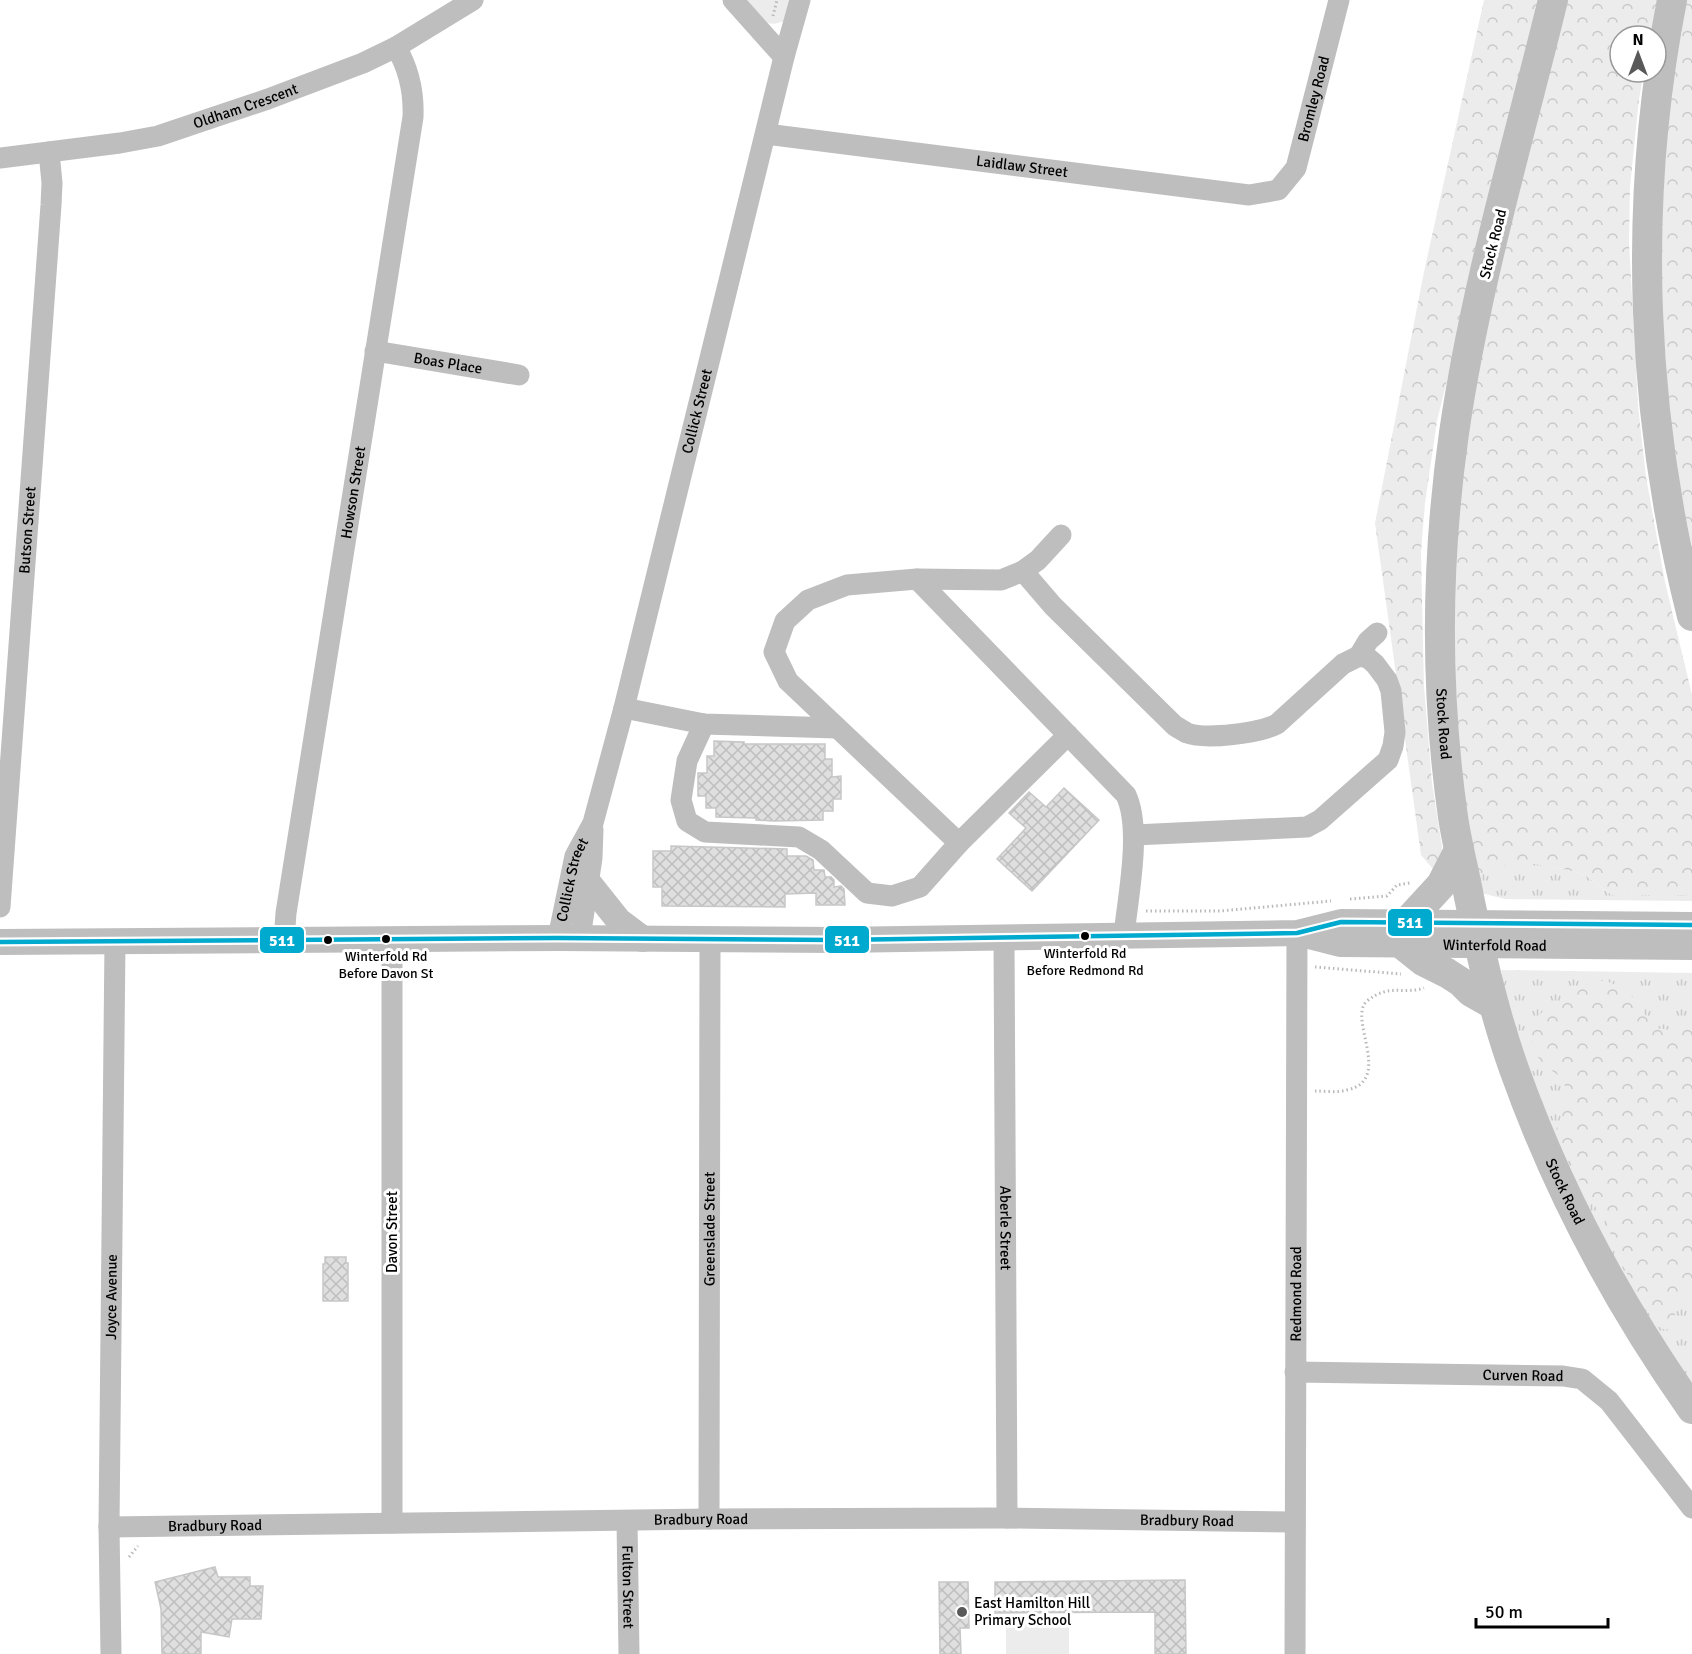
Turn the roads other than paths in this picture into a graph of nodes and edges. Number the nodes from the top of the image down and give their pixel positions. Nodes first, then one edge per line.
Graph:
1 (473, 0) edge
2 (733, 0) edge
3 (800, 0) edge
4 (1339, 0) edge
5 (1553, 0) edge
6 (1672, 0) edge
7 (396, 47) junction
8 (784, 57) junction
9 (766, 134) junction
10 (49, 152) junction
11 (0, 158) edge
12 (1278, 190) joint
13 (375, 351) junction
14 (519, 375) dead end
15 (1061, 535) dead end
16 (1023, 571) junction
17 (917, 579) junction
18 (1692, 616) edge
19 (1377, 633) dead end
20 (1359, 656) junction
21 (624, 708) junction
22 (704, 724) junction
23 (837, 728) junction
24 (1068, 735) junction
25 (593, 823) junction
26 (1134, 835) junction
27 (959, 843) junction
28 (1459, 850) junction
29 (588, 882) junction
30 (0, 908) edge
31 (1125, 923) junction
32 (1692, 925) edge
33 (1298, 933) junction
34 (1476, 933) junction
35 (569, 938) junction
36 (1004, 938) junction
37 (643, 939) junction
38 (392, 940) junction
39 (710, 940) junction
40 (115, 941) junction
41 (284, 941) junction
42 (0, 942) edge
43 (1405, 947) junction
44 (1692, 947) edge
45 (1494, 1005) junction
46 (1295, 1372) junction
47 (1692, 1409) edge
48 (1692, 1508) edge
49 (1007, 1518) junction
50 (709, 1519) junction
51 (627, 1521) junction
52 (1295, 1522) junction
53 (392, 1523) junction
54 (109, 1527) junction
55 (111, 1654) edge
56 (629, 1654) edge
57 (1295, 1654) edge

1 - 7 street, Oldham Crescent
2 - 8 street
3 - 8 street, Collick Street
4 - 12 street, Bromley Road
5 - 28 highway, Stock Road
6 - 18 highway
7 - 10 street, Oldham Crescent
7 - 13 street, Howson Street
8 - 9 street, Collick Street
9 - 12 street, Laidlaw Street
9 - 21 street, Collick Street
10 - 11 street, Oldham Crescent
10 - 30 street, Butson Street
13 - 14 street, Boas Place
13 - 41 street, Howson Street
15 - 16 street
16 - 17 street
16 - 20 street
17 - 23 street
17 - 24 street
19 - 20 street
20 - 26 street
21 - 22 street
21 - 25 street, Collick Street
22 - 23 street
22 - 27 street
23 - 27 street
24 - 26 street
24 - 27 street
25 - 29 street, Collick Street
25 - 35 street, Collick Street
26 - 31 street
28 - 34 highway, Stock Road
28 - 43 highway
29 - 35 street, Collick Street
29 - 37 main road
31 - 33 main road, Winterfold Road
31 - 36 main road, Winterfold Road
32 - 34 main road, Winterfold Road
33 - 43 main road, Winterfold Road
33 - 46 street, Redmond Road
34 - 43 main road, Winterfold Road
34 - 44 main road, Winterfold Road
34 - 45 highway, Stock Road
35 - 37 main road, Winterfold Road
35 - 38 main road, Winterfold Road
36 - 39 main road, Winterfold Road
36 - 49 street, Aberle Street
37 - 39 main road, Winterfold Road
38 - 41 main road, Winterfold Road
38 - 53 street, Davon Street
39 - 50 street, Greenslade Street
40 - 41 main road, Winterfold Road
40 - 42 main road, Winterfold Road
40 - 54 street, Joyce Avenue
43 - 45 highway
45 - 47 highway, Stock Road
46 - 48 street, Curven Road
46 - 52 street, Redmond Road
49 - 50 street, Bradbury Road
49 - 52 street, Bradbury Road
50 - 51 street, Bradbury Road
51 - 53 street, Bradbury Road
51 - 56 street, Fulton Street
52 - 57 street, Redmond Road
53 - 54 street, Bradbury Road
54 - 55 street, Joyce Avenue

